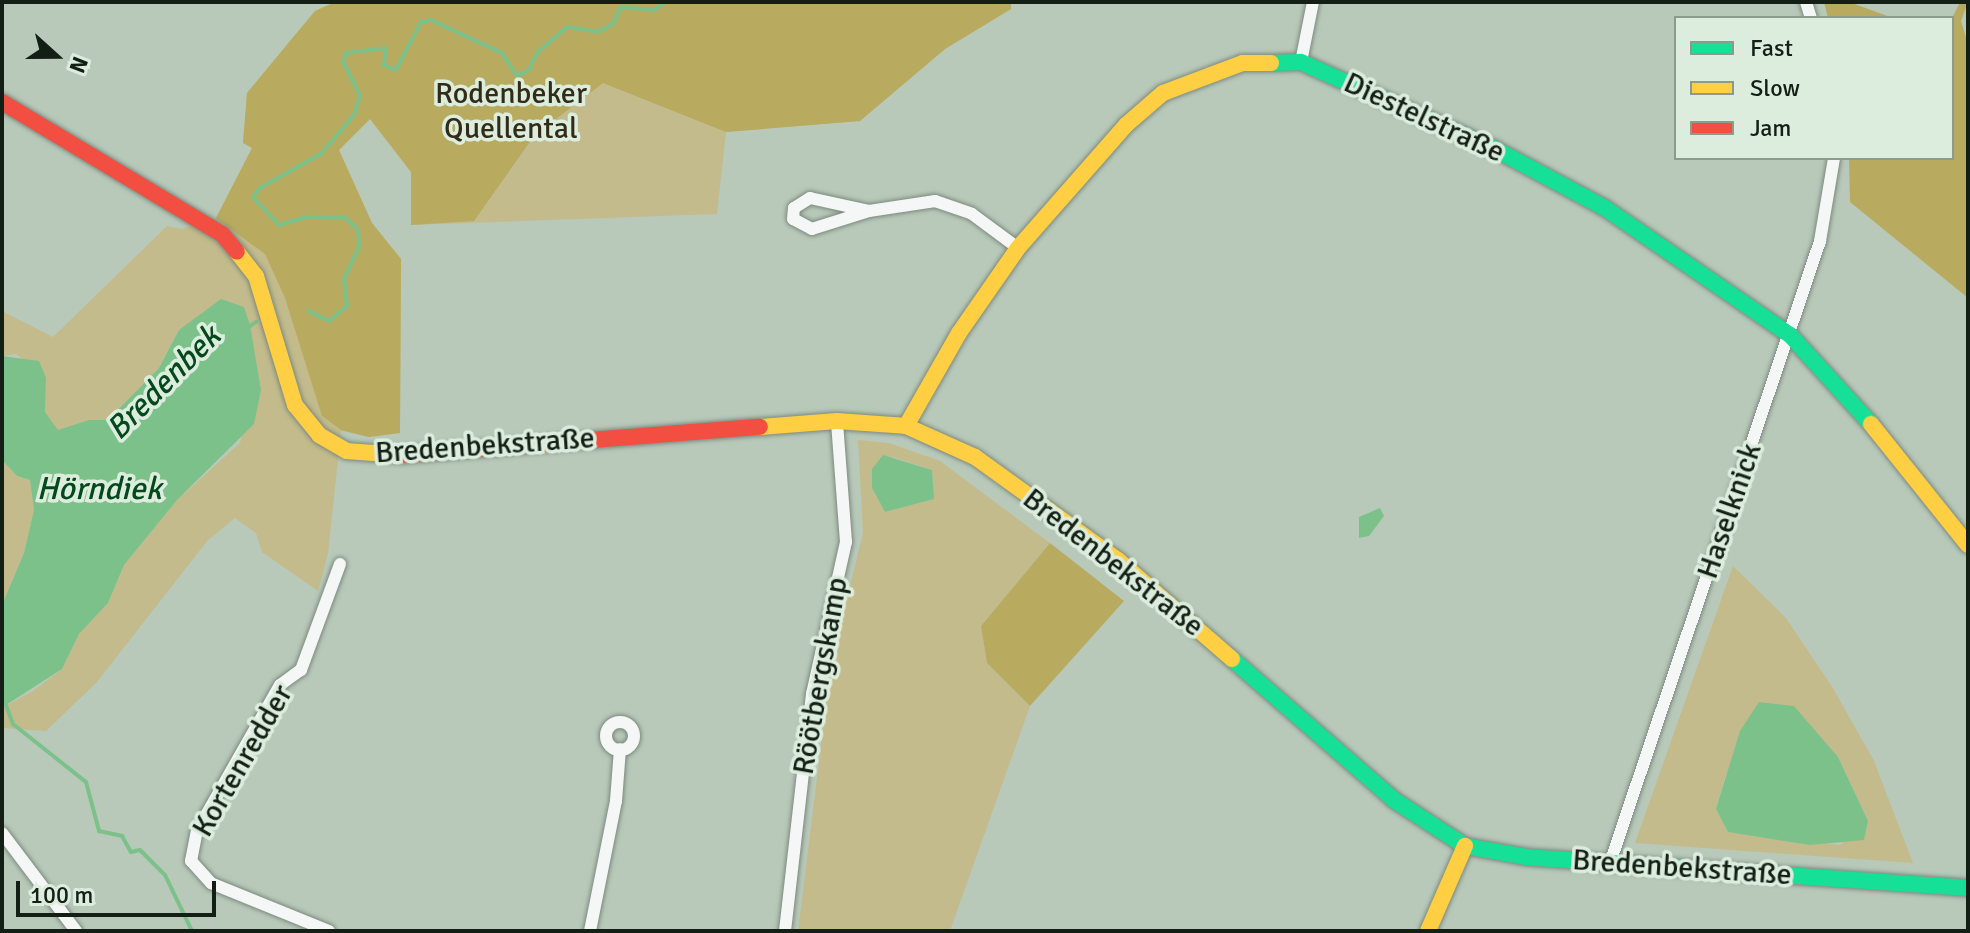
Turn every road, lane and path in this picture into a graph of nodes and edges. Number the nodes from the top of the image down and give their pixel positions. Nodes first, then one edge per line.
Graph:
1 (1313, 2) edge
2 (1301, 62) junction
3 (2, 102) edge
4 (1834, 160) edge
5 (869, 211) junction
6 (1018, 248) junction
7 (1790, 335) junction
8 (837, 421) junction
9 (906, 426) junction
10 (1968, 545) edge
11 (340, 564) dead end
12 (620, 749) dead end
13 (2, 833) edge
14 (1465, 846) junction
15 (1611, 860) junction
16 (1968, 888) edge
17 (76, 931) edge
18 (329, 931) edge
19 (590, 931) edge
20 (785, 931) edge
21 (1428, 931) edge

1 - 2 street
2 - 6 street, Diestelstraße
2 - 7 street, Diestelstraße
3 - 8 street, Bredenbekstraße
4 - 7 street, Haselknick
5 - 5 street
5 - 6 street
6 - 9 street, Diestelstraße
7 - 10 street, Diestelstraße
7 - 15 street, Haselknick
8 - 9 street, Bredenbekstraße
8 - 20 street, Röötbergskamp
9 - 14 street, Bredenbekstraße
11 - 18 street, Kortenredder
12 - 19 street
13 - 17 street
14 - 15 street, Bredenbekstraße
14 - 21 street
15 - 16 street, Bredenbekstraße

